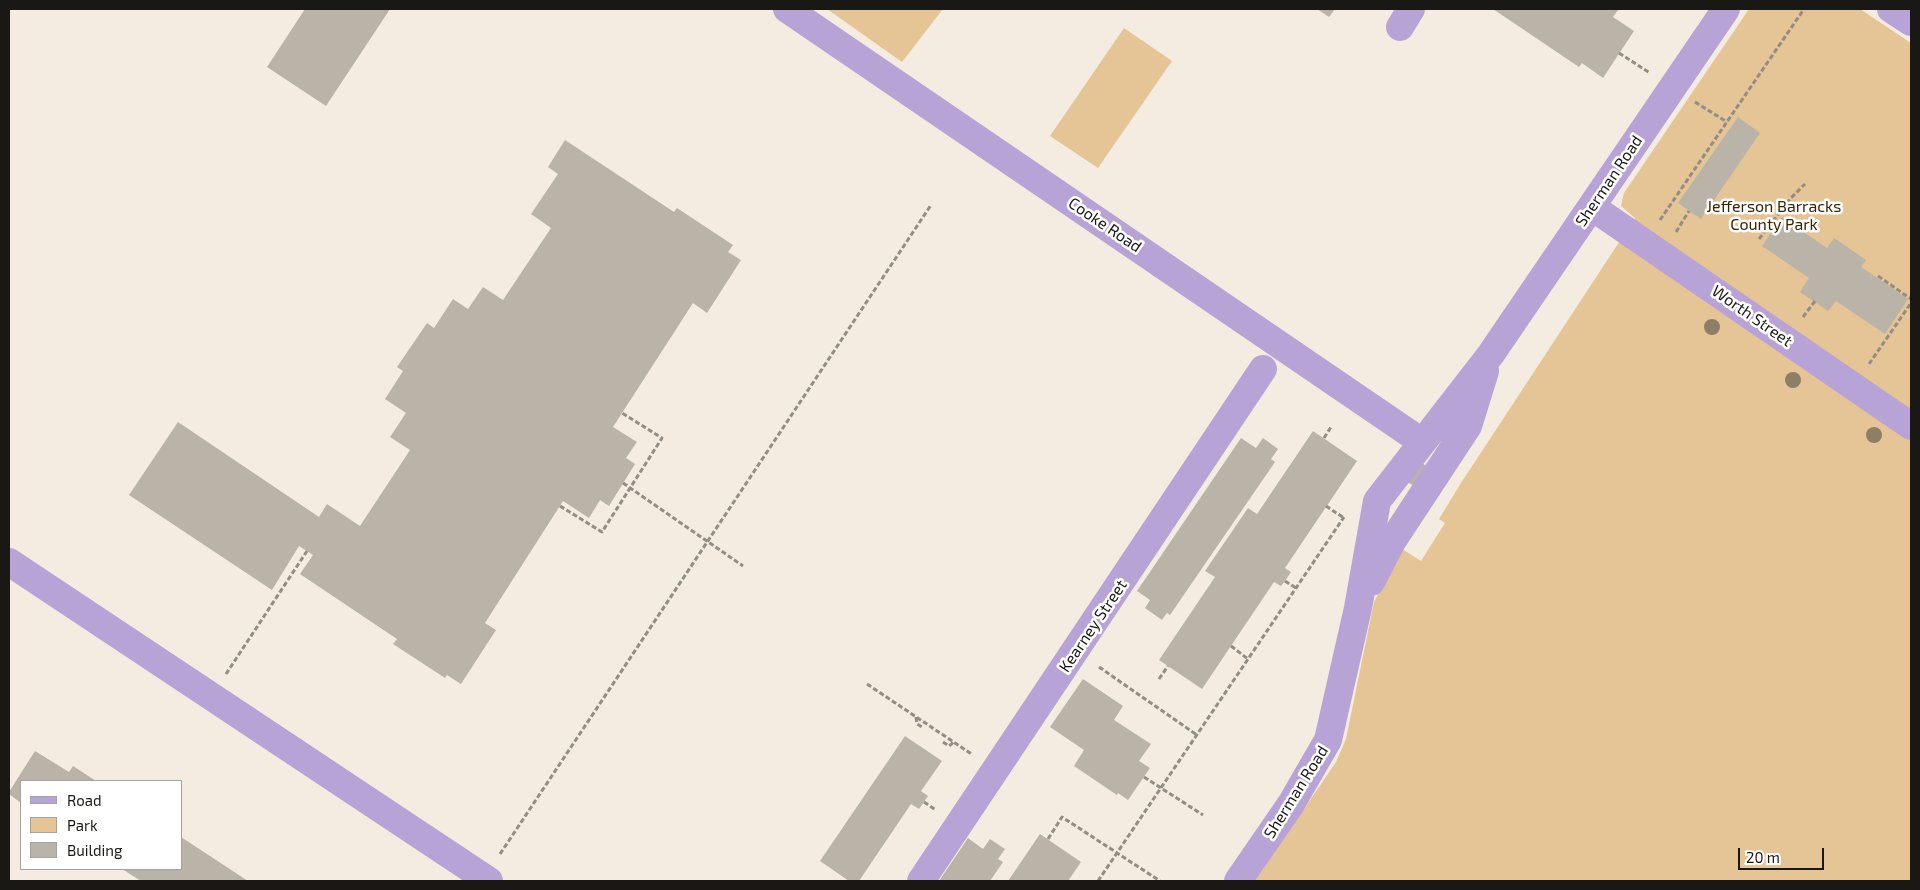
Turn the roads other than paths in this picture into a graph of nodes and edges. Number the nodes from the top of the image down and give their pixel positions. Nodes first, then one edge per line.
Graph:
1 (788, 9) edge
2 (1726, 9) edge
3 (1891, 9) edge
4 (1911, 22) edge
5 (1592, 207) junction
6 (1491, 354) junction
7 (1263, 370) dead end
8 (1910, 421) edge
9 (1422, 442) junction
10 (9, 562) edge
11 (1358, 608) junction
12 (486, 880) edge
13 (921, 881) edge
14 (1238, 881) edge

1 - 9 street, Cooke Road
2 - 5 street, Sherman Road
3 - 4 street
5 - 6 street, Sherman Road
5 - 8 street, Worth Street
6 - 9 street
6 - 11 street
7 - 13 street, Kearney Street
9 - 11 street
10 - 12 street
11 - 14 street, Sherman Road

